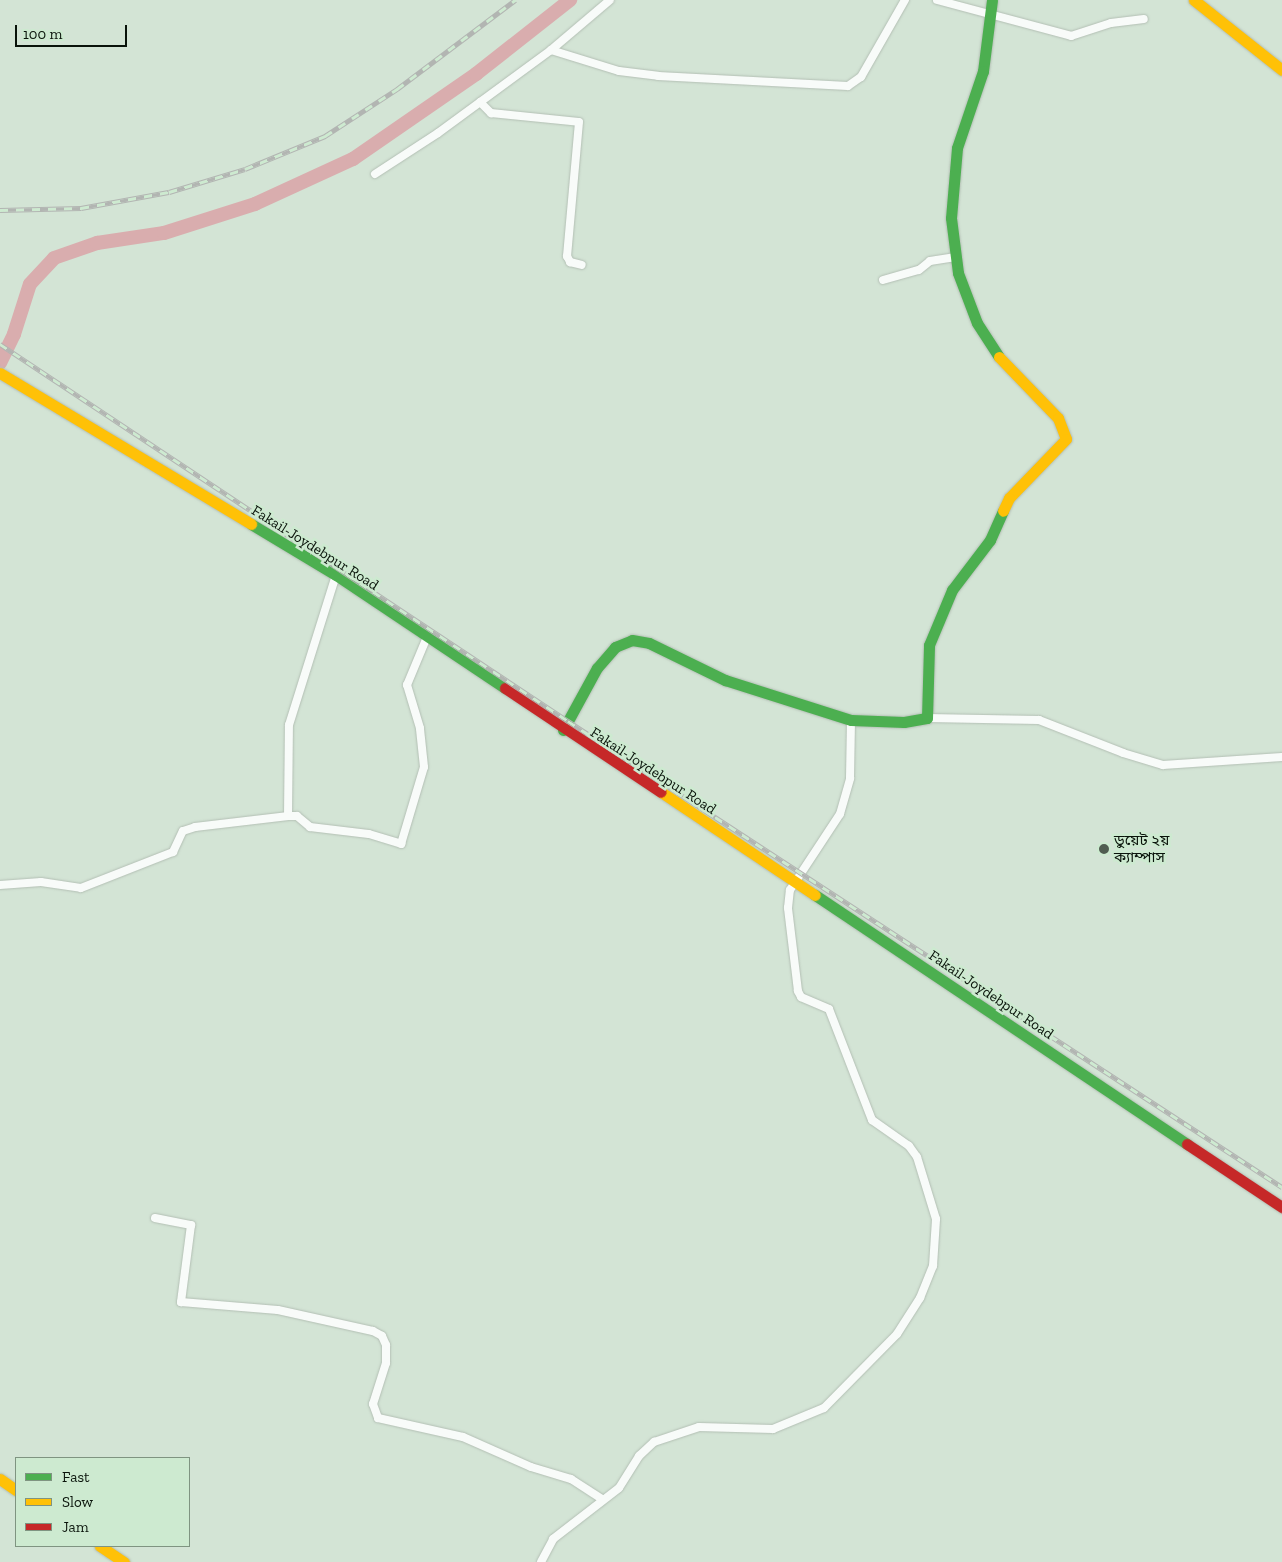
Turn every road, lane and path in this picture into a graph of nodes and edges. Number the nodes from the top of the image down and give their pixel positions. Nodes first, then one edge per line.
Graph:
1 (610, 0) edge
2 (905, 0) edge
3 (937, 0) edge
4 (992, 0) edge
5 (1194, 0) edge
6 (990, 12) junction
7 (1144, 19) dead end
8 (551, 50) junction
9 (1282, 70) edge
10 (480, 102) junction
11 (375, 174) dead end
12 (956, 258) junction
13 (582, 265) dead end
14 (883, 280) dead end
15 (0, 373) edge
16 (336, 575) junction
17 (427, 637) junction
18 (926, 718) junction
19 (851, 720) junction
20 (563, 730) junction
21 (1282, 757) edge
22 (288, 816) junction
23 (793, 880) junction
24 (0, 885) edge
25 (1282, 1207) edge
26 (155, 1218) dead end
27 (0, 1479) edge
28 (15, 1489) edge
29 (603, 1500) junction
30 (102, 1547) edge
31 (124, 1562) edge
32 (541, 1562) edge

1 - 8 street
2 - 8 street
3 - 6 street
4 - 6 street
5 - 9 street
6 - 7 street
6 - 12 street
8 - 10 street
10 - 11 street
10 - 13 street
12 - 14 street
12 - 18 street
15 - 16 street, Fakail-Joydebpur Road
16 - 17 street, Fakail-Joydebpur Road
16 - 22 street
17 - 20 street, Fakail-Joydebpur Road
17 - 22 street
18 - 19 street
18 - 21 street
19 - 20 street
19 - 23 street
20 - 23 street, Fakail-Joydebpur Road
22 - 24 street
23 - 25 street, Fakail-Joydebpur Road
23 - 29 street
26 - 29 street
27 - 28 street
29 - 32 street
30 - 31 street

